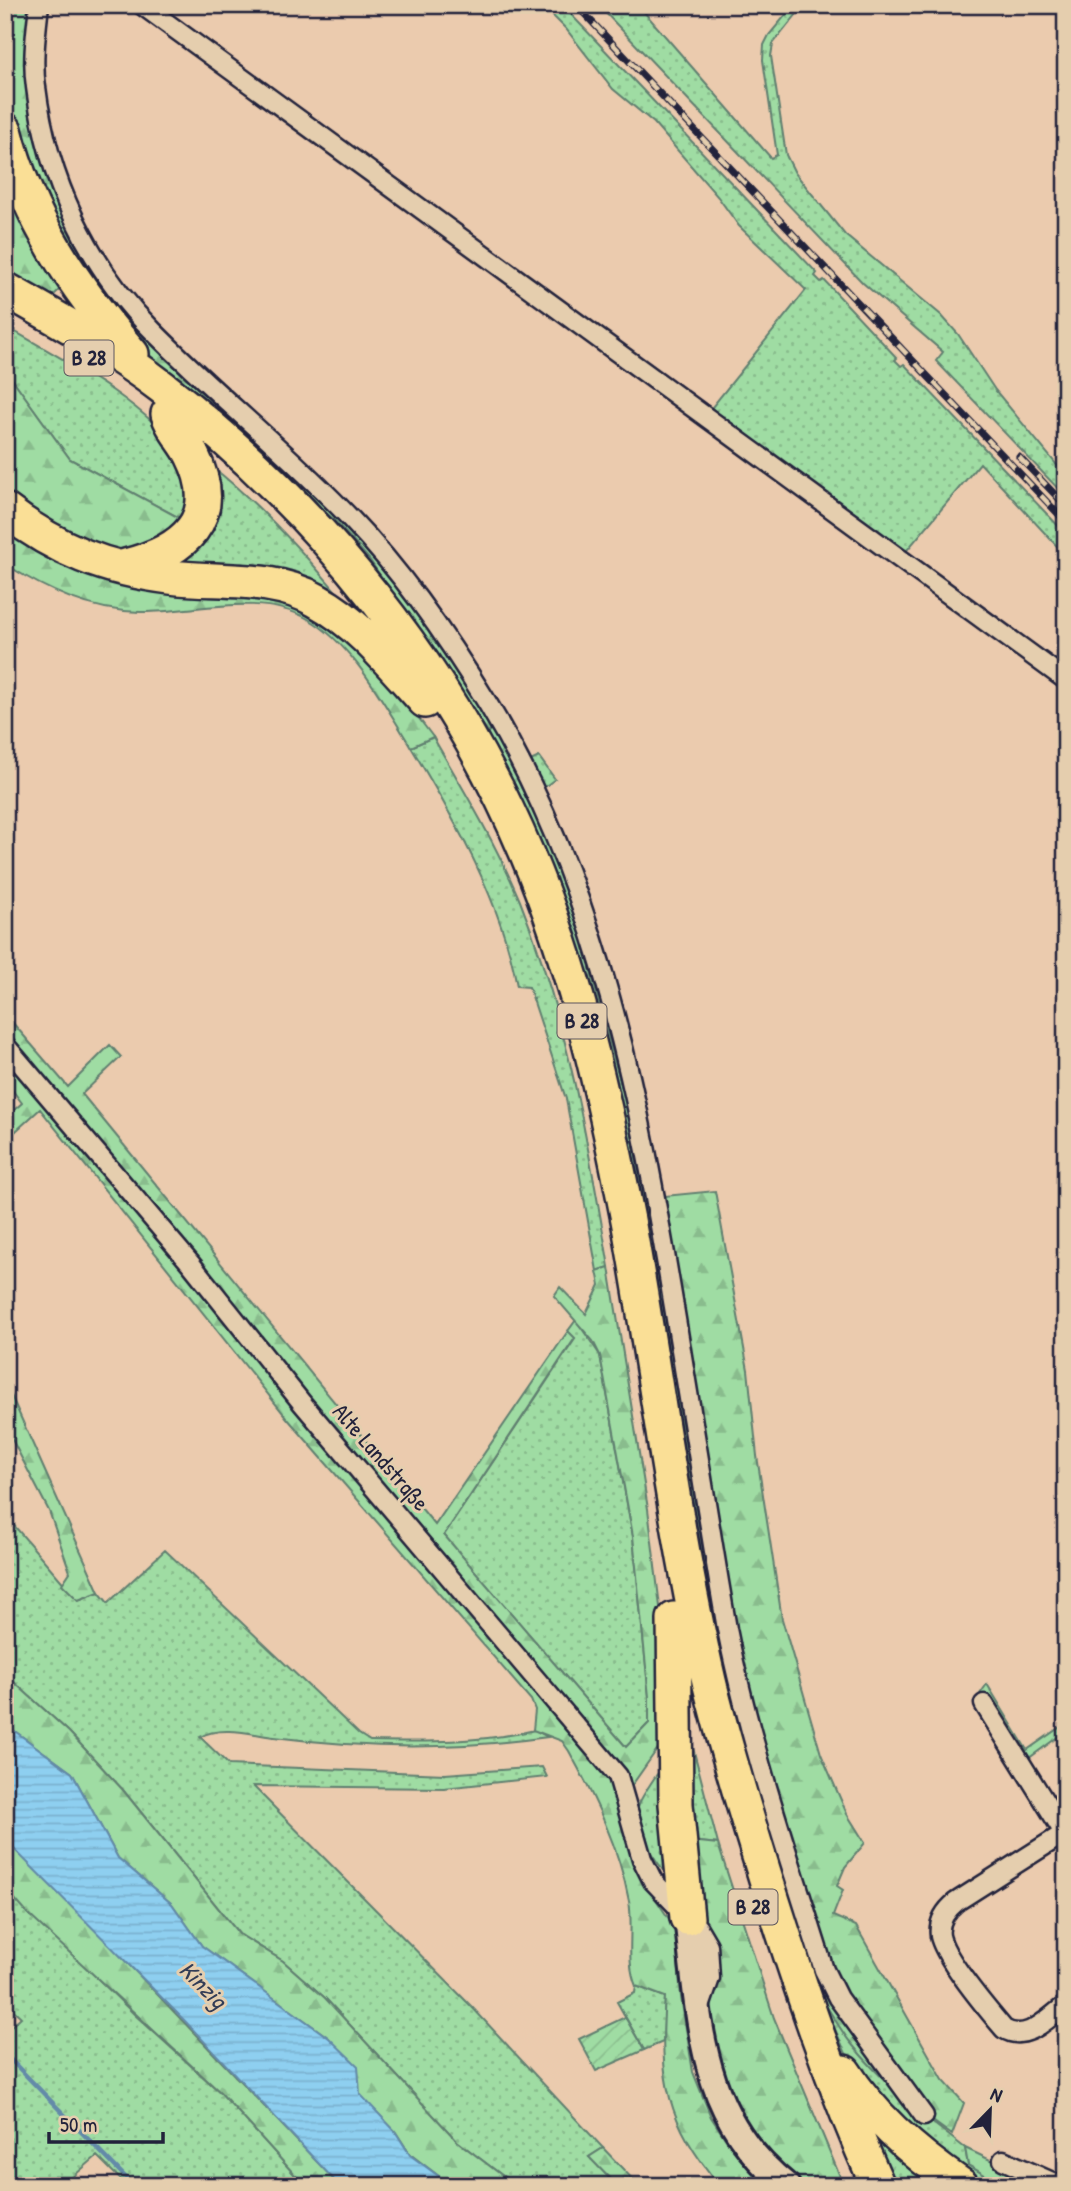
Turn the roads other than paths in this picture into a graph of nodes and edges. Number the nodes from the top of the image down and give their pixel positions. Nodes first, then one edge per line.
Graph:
1 (39, 5) edge
2 (142, 5) edge
3 (5, 130) edge
4 (5, 289) edge
5 (5, 310) edge
6 (170, 413) junction
7 (5, 510) edge
8 (121, 568) junction
9 (1066, 680) edge
10 (425, 701) junction
11 (5, 1045) edge
12 (674, 1619) junction
13 (984, 1704) dead end
14 (1065, 1834) edge
15 (678, 1848) junction
16 (653, 1881) junction
17 (687, 1918) junction
18 (1066, 2004) edge
19 (806, 2007) junction
20 (924, 2116) dead end
21 (1003, 2160) dead end
22 (787, 2186) edge
23 (862, 2186) edge
24 (878, 2186) edge
25 (962, 2186) edge
26 (1061, 2186) edge

1 - 20 street
2 - 9 street
3 - 6 highway
4 - 6 highway, B 28
5 - 6 highway, B 28
6 - 8 highway
6 - 10 highway, B 28
6 - 19 highway, B 28
7 - 8 highway
8 - 10 highway
10 - 12 highway, B 28
11 - 16 street, Alte Landstraße
12 - 15 highway
12 - 23 highway, B 28
13 - 14 street
14 - 18 street
15 - 16 highway
15 - 17 highway
16 - 17 street, Alte Landstraße
17 - 22 street
19 - 24 highway, B 28
19 - 25 highway
21 - 26 street

